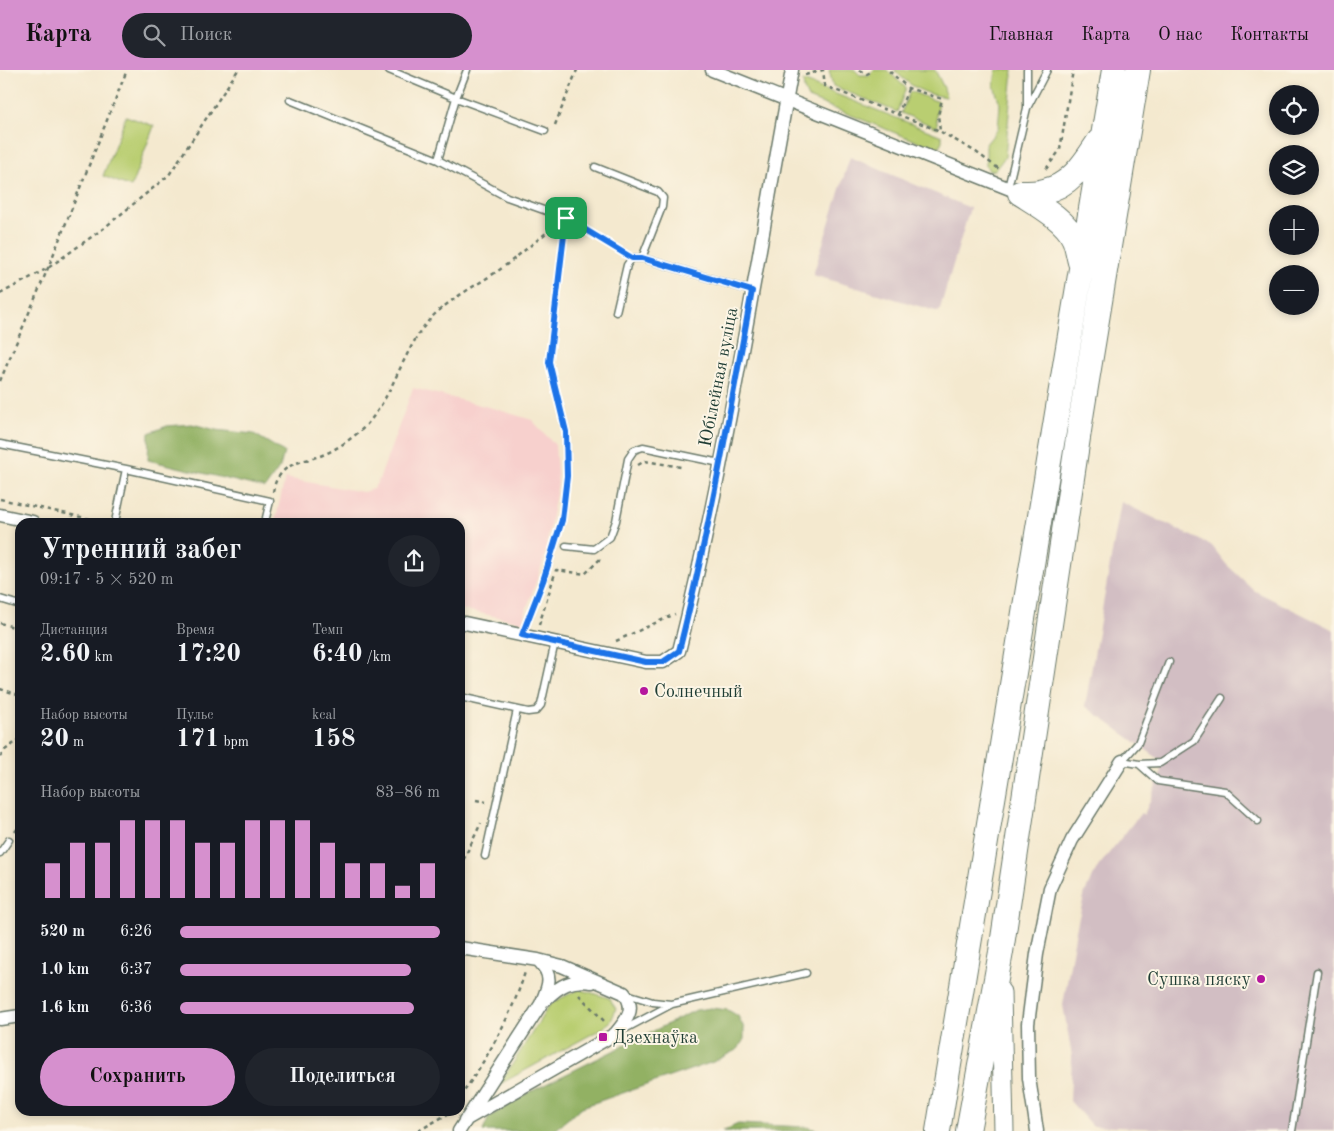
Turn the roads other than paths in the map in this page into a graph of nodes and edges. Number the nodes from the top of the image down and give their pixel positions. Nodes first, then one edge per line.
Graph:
1 (390, 70) edge
2 (467, 70) edge
3 (712, 70) edge
4 (1027, 70) edge
5 (1047, 70) edge
6 (1114, 70) edge
7 (1138, 70) edge
8 (791, 73) edge
9 (456, 98) junction
10 (290, 100) dead end
11 (786, 100) junction
12 (1027, 108) junction
13 (545, 131) dead end
14 (1104, 133) junction
15 (438, 160) junction
16 (595, 167) dead end
17 (1017, 188) junction
18 (566, 218) road end
19 (642, 258) junction
20 (1081, 268) junction
21 (752, 291) junction
22 (616, 312) dead end
23 (0, 444) edge
24 (720, 463) junction
25 (126, 469) junction
26 (0, 515) edge
27 (15, 518) edge
28 (116, 518) edge
29 (267, 518) edge
30 (566, 546) dead end
31 (0, 600) edge
32 (15, 604) edge
33 (465, 623) edge
34 (555, 642) junction
35 (1169, 662) dead end
36 (465, 698) edge
37 (1222, 698) dead end
38 (517, 710) junction
39 (1122, 762) junction
40 (1139, 764) junction
41 (1258, 821) dead end
42 (9, 840) dead end
43 (0, 852) edge
44 (485, 856) dead end
45 (465, 949) edge
46 (1001, 952) junction
47 (538, 960) junction
48 (1317, 972) dead end
49 (806, 973) dead end
50 (599, 982) junction
51 (624, 993) junction
52 (541, 1004) junction
53 (672, 1004) junction
54 (15, 1017) edge
55 (0, 1020) edge
56 (615, 1034) junction
57 (462, 1126) edge
58 (938, 1131) edge
59 (968, 1131) edge
60 (1004, 1131) edge
61 (1037, 1131) edge
62 (1292, 1131) edge

1 - 9 lane
2 - 9 lane
3 - 11 street
4 - 12 lane
5 - 12 lane
6 - 14 highway
7 - 46 highway
8 - 11 street, Юбілейная вуліца
9 - 13 lane
9 - 15 lane
10 - 15 lane
11 - 17 street
11 - 21 street, Юбілейная вуліца
12 - 17 lane
14 - 17 highway
14 - 20 highway
15 - 18 lane
16 - 19 lane
17 - 20 highway
19 - 21 lane
19 - 22 lane
20 - 58 highway
21 - 24 street, Юбілейная вуліца
23 - 25 lane
24 - 30 lane
24 - 34 street, Юбілейная вуліца
25 - 28 lane
25 - 29 lane
26 - 27 street
31 - 32 lane
33 - 34 street, Юбілейная вуліца
34 - 38 lane
35 - 39 lane
36 - 38 lane
37 - 40 lane
38 - 44 lane
39 - 40 lane
39 - 61 street
40 - 41 lane
42 - 43 lane
45 - 47 street
46 - 59 highway
46 - 60 main road
47 - 50 street
47 - 52 street
48 - 62 lane
49 - 53 lane
50 - 51 street
50 - 52 street
51 - 53 lane
51 - 56 street
52 - 57 street
53 - 56 lane
54 - 55 street
56 - 57 street

